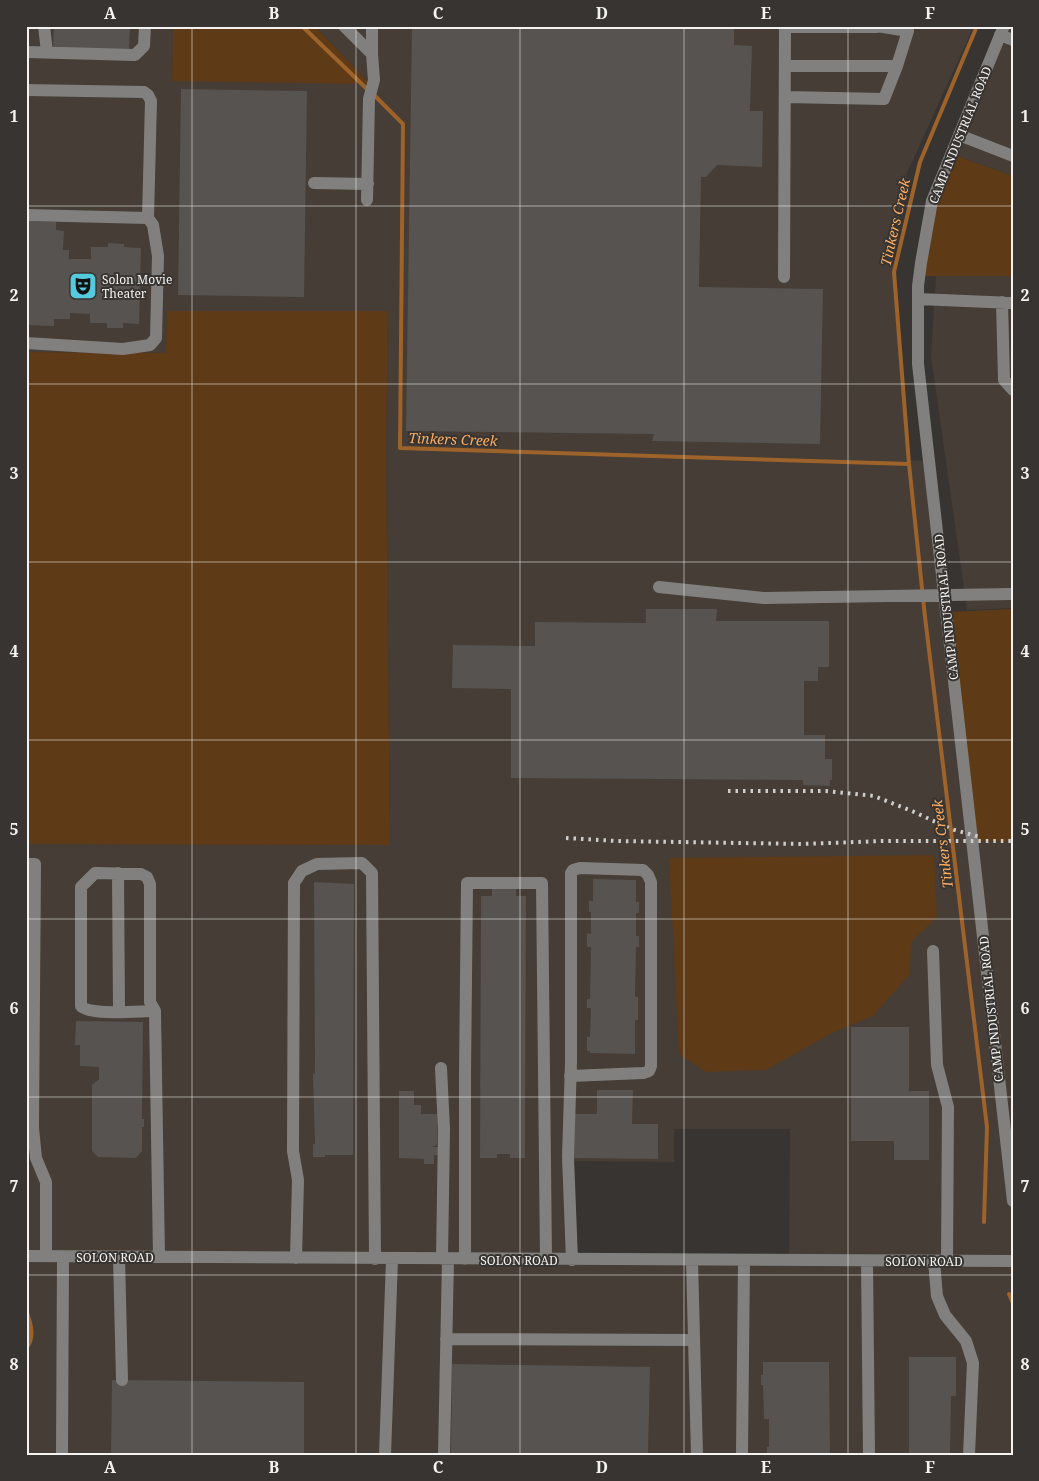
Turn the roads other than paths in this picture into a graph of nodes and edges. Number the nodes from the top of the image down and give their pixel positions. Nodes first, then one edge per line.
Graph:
1 (44, 26) edge
2 (144, 26) edge
3 (344, 26) edge
4 (372, 26) edge
5 (785, 26) edge
6 (877, 26) edge
7 (1002, 31) edge
8 (1013, 40) edge
9 (26, 52) edge
10 (47, 52) junction
11 (372, 54) junction
12 (785, 66) junction
13 (897, 66) junction
14 (26, 90) edge
15 (785, 97) junction
16 (959, 135) junction
17 (1013, 156) edge
18 (314, 183) dead end
19 (368, 184) junction
20 (367, 200) dead end
21 (26, 215) edge
22 (148, 218) junction
23 (784, 277) dead end
24 (918, 299) junction
25 (1008, 302) edge
26 (26, 343) edge
27 (1013, 390) edge
28 (659, 587) dead end
29 (1013, 594) edge
30 (945, 595) junction
31 (26, 864) edge
32 (118, 873) junction
33 (932, 951) dead end
34 (119, 1011) junction
35 (155, 1011) junction
36 (441, 1068) dead end
37 (570, 1076) junction
38 (1013, 1201) edge
39 (26, 1256) edge
40 (46, 1256) junction
41 (63, 1257) junction
42 (119, 1257) junction
43 (159, 1257) junction
44 (296, 1258) junction
45 (375, 1259) junction
46 (392, 1259) junction
47 (546, 1259) junction
48 (445, 1260) junction
49 (464, 1260) junction
50 (572, 1260) junction
51 (692, 1260) junction
52 (744, 1260) junction
53 (867, 1261) junction
54 (941, 1261) junction
55 (1013, 1261) edge
56 (446, 1339) junction
57 (694, 1340) junction
58 (122, 1380) dead end
59 (62, 1455) edge
60 (385, 1455) edge
61 (444, 1455) edge
62 (697, 1455) edge
63 (742, 1455) edge
64 (869, 1455) edge
65 (969, 1455) edge

1 - 10 street
2 - 10 street
3 - 11 street
4 - 11 street
5 - 6 street
5 - 12 street
6 - 13 street
7 - 8 street
7 - 16 street, CAMP INDUSTRIAL ROAD
9 - 10 street
11 - 19 street
12 - 13 street
12 - 15 street
13 - 15 street
14 - 22 street
15 - 23 street
16 - 17 street
16 - 24 street, CAMP INDUSTRIAL ROAD
18 - 19 street
19 - 20 street
21 - 22 street
22 - 26 street
24 - 25 street
24 - 30 street, CAMP INDUSTRIAL ROAD
25 - 27 street
28 - 30 street
29 - 30 street
30 - 38 street, CAMP INDUSTRIAL ROAD
31 - 40 street
32 - 34 street
32 - 34 street
32 - 35 street
33 - 54 street
34 - 35 street
35 - 43 street
36 - 48 street
37 - 37 street
37 - 50 street
39 - 40 street, SOLON ROAD
40 - 41 street, SOLON ROAD
41 - 42 street, SOLON ROAD
41 - 59 street
42 - 43 street, SOLON ROAD
42 - 58 street
43 - 44 street, SOLON ROAD
44 - 45 street, SOLON ROAD
44 - 45 street
45 - 46 street, SOLON ROAD
46 - 48 street, SOLON ROAD
46 - 60 street
47 - 49 street, SOLON ROAD
47 - 49 street
47 - 50 street, SOLON ROAD
48 - 49 street, SOLON ROAD
48 - 56 street
50 - 51 street, SOLON ROAD
51 - 52 street, SOLON ROAD
51 - 57 street
52 - 53 street, SOLON ROAD
52 - 63 street
53 - 54 street, SOLON ROAD
53 - 64 street
54 - 55 street, SOLON ROAD
54 - 65 street
56 - 57 street
56 - 61 street
57 - 62 street

